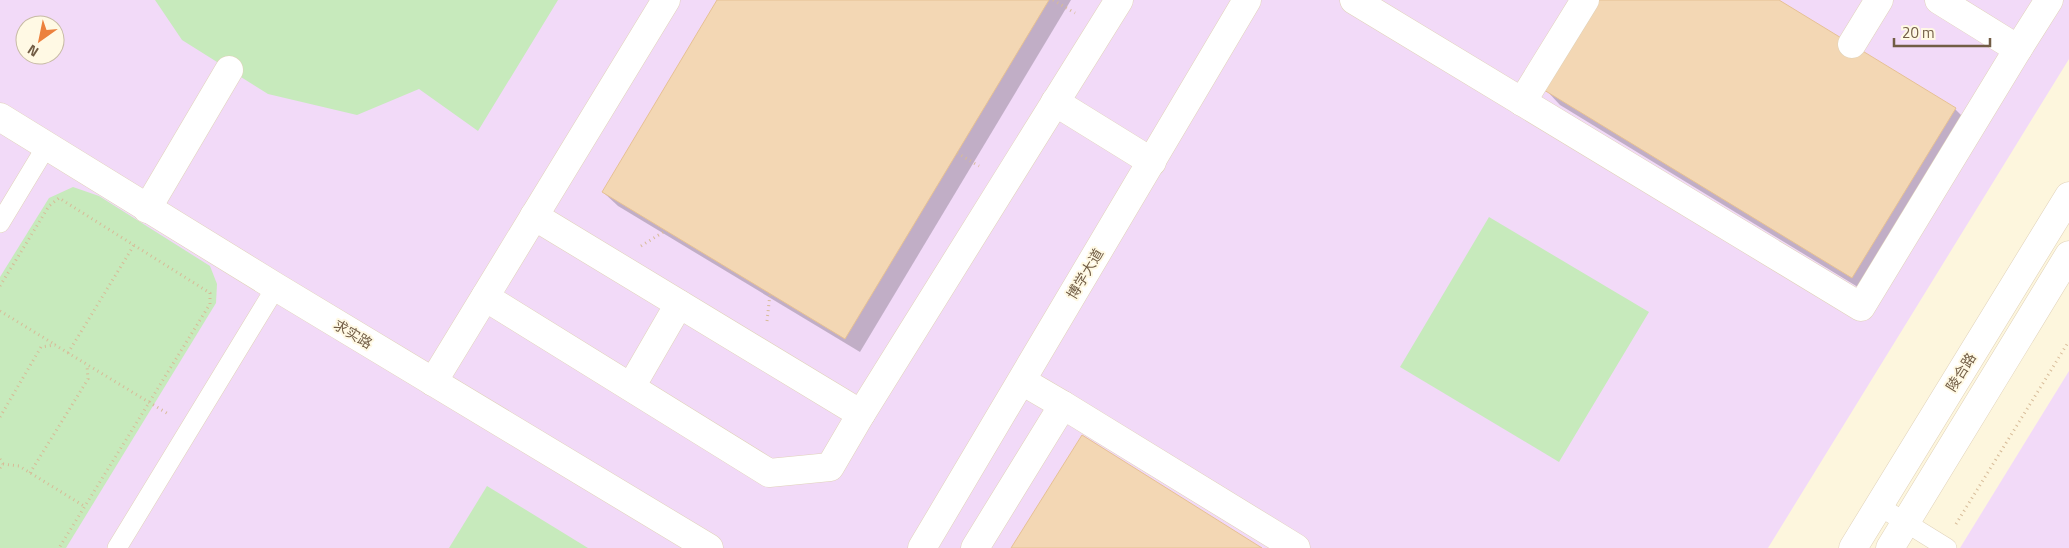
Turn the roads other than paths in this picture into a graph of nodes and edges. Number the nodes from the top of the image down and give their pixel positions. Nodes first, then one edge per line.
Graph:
1 (666, 0) edge
2 (1119, 0) edge
3 (1248, 0) edge
4 (1354, 0) edge
5 (1585, 0) edge
6 (1879, 0) edge
7 (1939, 0) edge
8 (2049, 0) edge
9 (1852, 44) dead end
10 (2018, 49) junction
11 (229, 70) dead end
12 (1055, 102) junction
13 (1522, 102) junction
14 (0, 116) edge
15 (46, 147) junction
16 (1152, 162) junction
17 (2069, 196) edge
18 (147, 209) junction
19 (534, 216) junction
20 (0, 223) edge
21 (2069, 254) edge
22 (276, 287) junction
23 (485, 296) junction
24 (679, 304) junction
25 (1022, 381) junction
26 (433, 382) junction
27 (631, 387) junction
28 (1063, 405) junction
29 (861, 414) junction
30 (1879, 506) junction
31 (1905, 523) junction
32 (1944, 547) edge
33 (117, 548) edge
34 (709, 548) edge
35 (922, 548) edge
36 (975, 548) edge
37 (1296, 548) edge
38 (1853, 548) edge
39 (1890, 548) edge

1 - 19 street
2 - 12 street
3 - 16 street, 博学大道
4 - 13 street
5 - 13 street
6 - 9 street
7 - 10 street
8 - 10 street
10 - 13 street
11 - 18 street
12 - 16 street
12 - 29 street
14 - 15 street, 求实路
15 - 18 street, 求实路
15 - 20 lane
16 - 25 street, 博学大道
17 - 30 street, 陵合路
18 - 22 street, 求实路
19 - 23 street
19 - 24 street
21 - 31 street
22 - 26 street, 求实路
22 - 33 lane
23 - 26 street
23 - 27 street
24 - 27 street
24 - 29 street
25 - 28 street
25 - 35 street, 博学大道
26 - 34 street, 求实路
27 - 29 street
28 - 36 street
28 - 37 street
30 - 31 lane
30 - 38 street, 陵合路
31 - 32 lane
31 - 39 street

